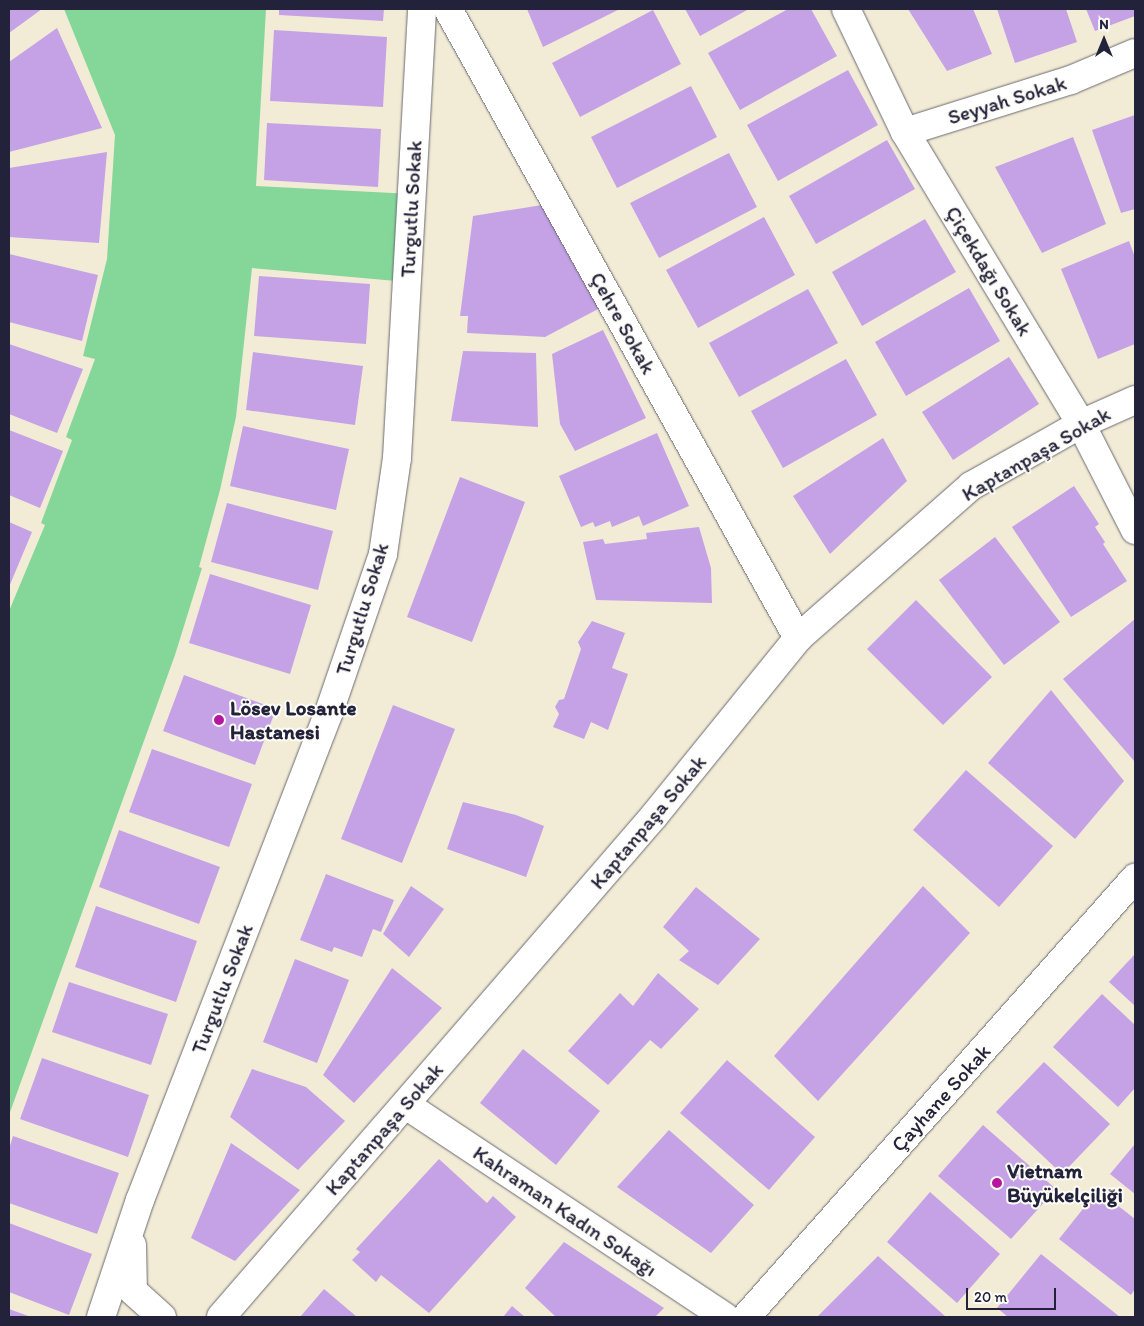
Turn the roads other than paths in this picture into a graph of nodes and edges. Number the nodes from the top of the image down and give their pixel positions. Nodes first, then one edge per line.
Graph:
1 (422, 9) edge
2 (448, 9) edge
3 (846, 9) edge
4 (1135, 53) edge
5 (905, 132) junction
6 (1135, 400) edge
7 (1080, 424) junction
8 (1135, 530) edge
9 (798, 638) junction
10 (1135, 878) edge
11 (406, 1105) junction
12 (140, 1200) junction
13 (249, 1285) junction
14 (100, 1317) edge
15 (162, 1317) edge
16 (202, 1317) edge
17 (221, 1317) edge
18 (725, 1317) edge
19 (746, 1317) edge

1 - 12 street, Turgutlu Sokak
2 - 9 street, Çehre Sokak
3 - 5 street, Çiçekdağı Sokak
4 - 5 street, Seyyah Sokak
5 - 7 street, Çiçekdağı Sokak
6 - 7 street, Kaptanpaşa Sokak
7 - 8 street, Çiçekdağı Sokak
7 - 9 street, Kaptanpaşa Sokak
9 - 11 street, Kaptanpaşa Sokak
10 - 19 street, Çayhane Sokak
11 - 13 street, Kaptanpaşa Sokak
11 - 18 street, Kahraman Kadın Sokağı
12 - 14 street, Turgutlu Sokak
12 - 15 street
13 - 16 street
13 - 17 street, Kaptanpaşa Sokak

